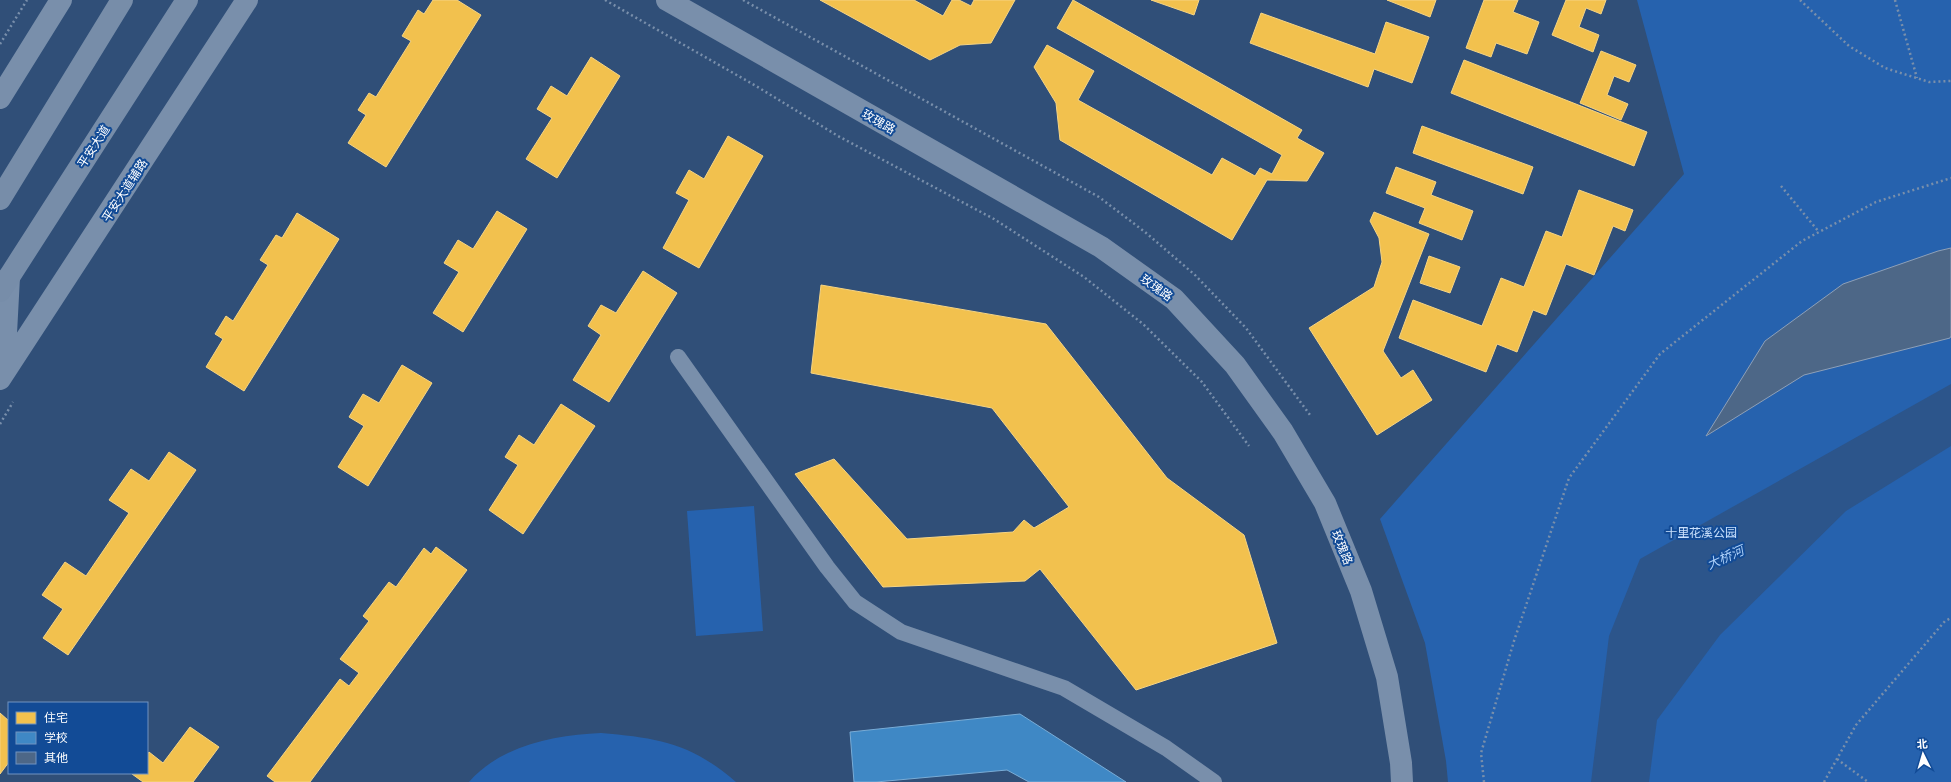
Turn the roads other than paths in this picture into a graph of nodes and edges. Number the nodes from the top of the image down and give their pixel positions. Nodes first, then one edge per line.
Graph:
1 (61, 0) edge
2 (122, 0) edge
3 (187, 0) edge
4 (247, 0) edge
5 (667, 0) edge
6 (0, 98) edge
7 (0, 199) edge
8 (4, 284) edge
9 (678, 357) dead end
10 (2, 376) edge
11 (1214, 782) edge
12 (1402, 782) edge

1 - 6 street
2 - 7 main road
3 - 8 main road, 平安大道
4 - 10 street, 平安大道辅路
5 - 12 street, 玫瑰路
8 - 10 street
9 - 11 lane

